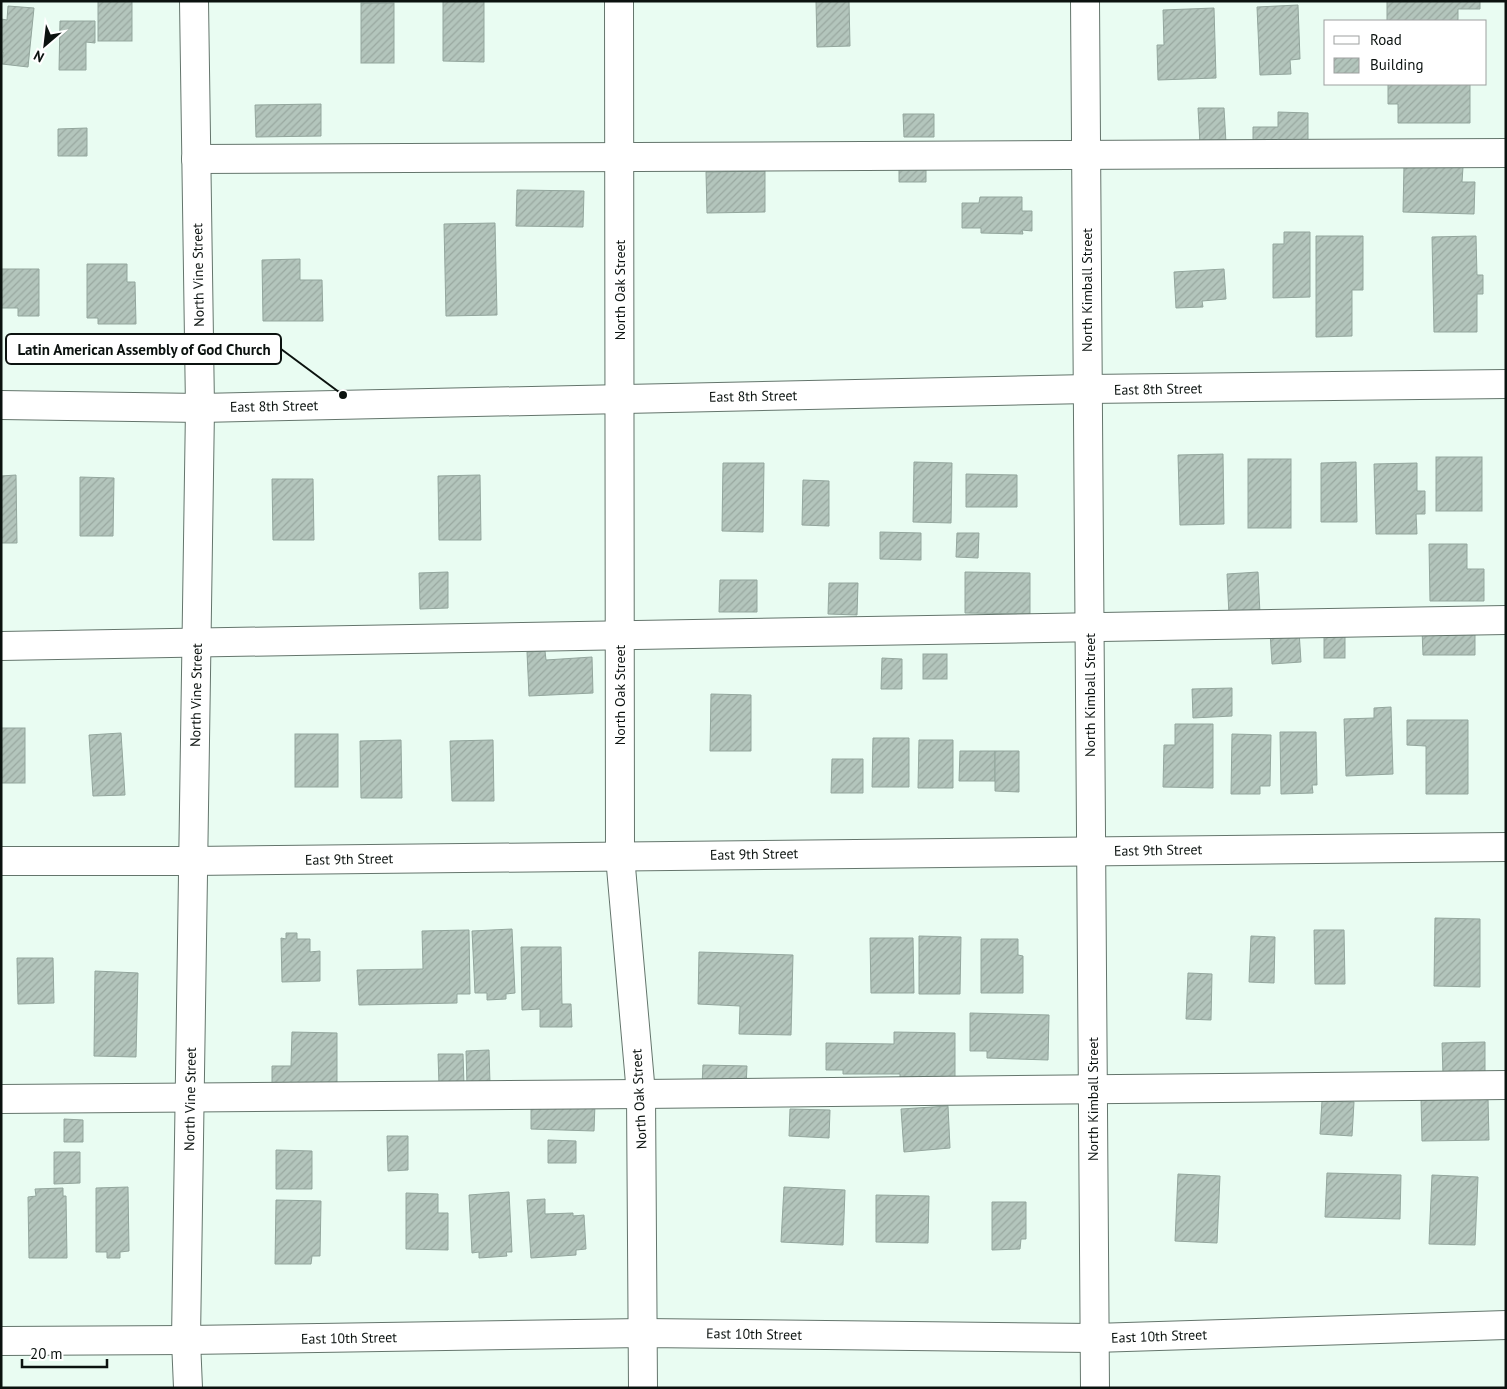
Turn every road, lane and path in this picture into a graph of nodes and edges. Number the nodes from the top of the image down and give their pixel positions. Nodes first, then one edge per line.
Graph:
1 (194, 1) edge
2 (619, 1) edge
3 (1085, 1) edge
4 (1506, 153) edge
5 (1086, 155) junction
6 (619, 157) junction
7 (196, 158) junction
8 (1506, 384) edge
9 (1088, 390) junction
10 (620, 399) junction
11 (1, 405) edge
12 (200, 408) junction
13 (1506, 620) edge
14 (1089, 627) junction
15 (620, 635) junction
16 (197, 642) junction
17 (1, 646) edge
18 (1506, 847) edge
19 (1091, 851) junction
20 (620, 856) junction
21 (1, 861) edge
22 (194, 861) junction
23 (1506, 1084) edge
24 (1093, 1089) junction
25 (642, 1094) junction
26 (190, 1097) junction
27 (1, 1099) edge
28 (1506, 1326) edge
29 (643, 1333) junction
30 (1094, 1338) junction
31 (186, 1340) junction
32 (1, 1341) edge
33 (188, 1388) edge
34 (643, 1388) edge
35 (1095, 1388) edge

1 - 7 street, North Vine Street
2 - 6 street, North Oak Street
3 - 5 street, North Kimball Street
4 - 5 street
5 - 6 street
5 - 9 street, North Kimball Street
6 - 7 street
6 - 10 street, North Oak Street
7 - 12 street, North Vine Street
8 - 9 street, East 8th Street
9 - 10 street, East 8th Street
9 - 14 street, North Kimball Street
10 - 12 street, East 8th Street
10 - 15 street, North Oak Street
11 - 12 street, East 8th Street
12 - 16 street, North Vine Street
13 - 14 street
14 - 15 street
14 - 19 street, North Kimball Street
15 - 16 street
15 - 20 street, North Oak Street
16 - 17 street
16 - 22 street, North Vine Street
18 - 19 street, East 9th Street
19 - 20 street, East 9th Street
19 - 24 street, North Kimball Street
20 - 22 street, East 9th Street
20 - 25 street, North Oak Street
21 - 22 street, East 9th Street
22 - 26 street, North Vine Street
23 - 24 street
24 - 25 street
24 - 30 street, North Kimball Street
25 - 26 street
25 - 29 street, North Oak Street
26 - 27 street
26 - 31 street, North Vine Street
28 - 30 street, East 10th Street
29 - 30 street, East 10th Street
29 - 31 street, East 10th Street
29 - 34 street, North Oak Street
30 - 35 street, North Kimball Street
31 - 32 street, East 10th Street
31 - 33 street, North Vine Street

